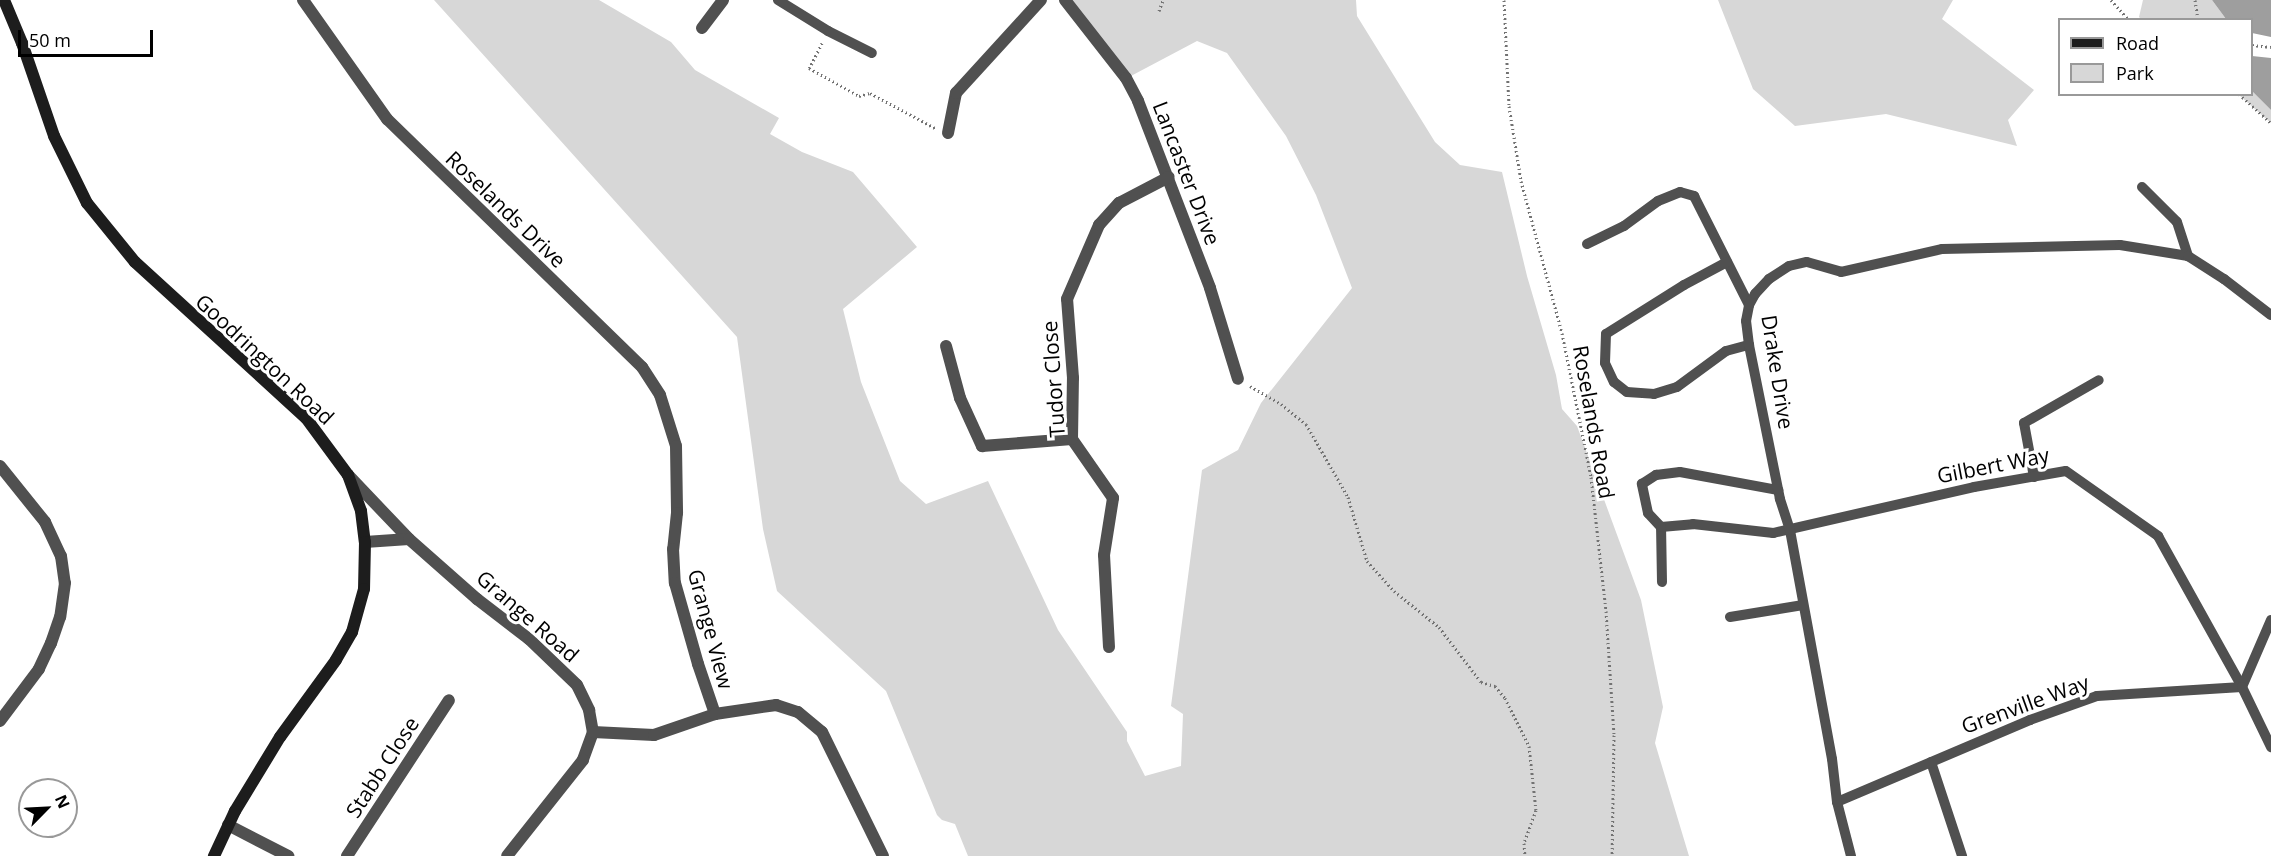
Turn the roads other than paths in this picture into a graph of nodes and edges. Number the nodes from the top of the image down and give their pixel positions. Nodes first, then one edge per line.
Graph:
1 (4, 0) edge
2 (303, 0) edge
3 (723, 0) edge
4 (778, 0) edge
5 (1041, 0) edge
6 (1065, 0) edge
7 (702, 28) dead end
8 (872, 53) dead end
9 (948, 134) road end
10 (1169, 177) junction
11 (2142, 187) dead end
12 (1587, 244) dead end
13 (2188, 256) junction
14 (1727, 262) junction
15 (1749, 305) junction
16 (2271, 315) edge
17 (1749, 345) junction
18 (946, 346) dead end
19 (1238, 378) road end
20 (2099, 380) dead end
21 (1072, 439) junction
22 (676, 446) joint
23 (0, 466) edge
24 (348, 475) junction
25 (2034, 477) junction
26 (1778, 490) junction
27 (1662, 526) junction
28 (1790, 530) junction
29 (409, 539) junction
30 (365, 542) junction
31 (1662, 582) dead end
32 (1803, 604) junction
33 (1730, 617) dead end
34 (2271, 621) edge
35 (1109, 647) dead end
36 (2242, 687) junction
37 (449, 700) dead end
38 (715, 714) junction
39 (0, 721) edge
40 (593, 732) junction
41 (2271, 747) edge
42 (1931, 762) junction
43 (1837, 802) junction
44 (228, 825) junction
45 (214, 856) edge
46 (288, 856) edge
47 (347, 856) edge
48 (507, 856) edge
49 (883, 856) edge
50 (1851, 856) edge
51 (1962, 856) edge

1 - 24 street, Goodrington Road
2 - 22 street, Roselands Drive
3 - 7 street
4 - 8 lane
5 - 9 street
6 - 10 street, Lancaster Drive
10 - 19 street, Lancaster Drive
10 - 21 street, Tudor Close
11 - 13 lane
12 - 14 lane
13 - 15 lane, Drake Drive
13 - 16 lane, Drake Drive
14 - 15 lane
14 - 17 lane
15 - 17 lane, Drake Drive
17 - 26 lane, Drake Drive
18 - 21 street
20 - 25 lane
21 - 35 street, Tudor Close
22 - 38 street, Grange View
23 - 39 street
24 - 29 street, Grange Road
24 - 30 street, Goodrington Road
25 - 28 lane, Gilbert Way
25 - 36 lane, Gilbert Way
26 - 27 lane
26 - 28 lane, Drake Drive
27 - 28 lane, Gilbert Way
27 - 31 lane
28 - 32 lane, Drake Drive
29 - 30 street
29 - 40 street, Grange Road
30 - 44 street, Goodrington Road
32 - 33 lane
32 - 43 lane, Drake Drive
34 - 36 lane
36 - 41 lane
36 - 42 lane, Grenville Way
37 - 47 street, Stabb Close
38 - 40 street
38 - 49 street
40 - 48 street
42 - 43 lane, Grenville Way
42 - 51 lane
43 - 50 lane, Drake Drive
44 - 45 street, Goodrington Road
44 - 46 street

